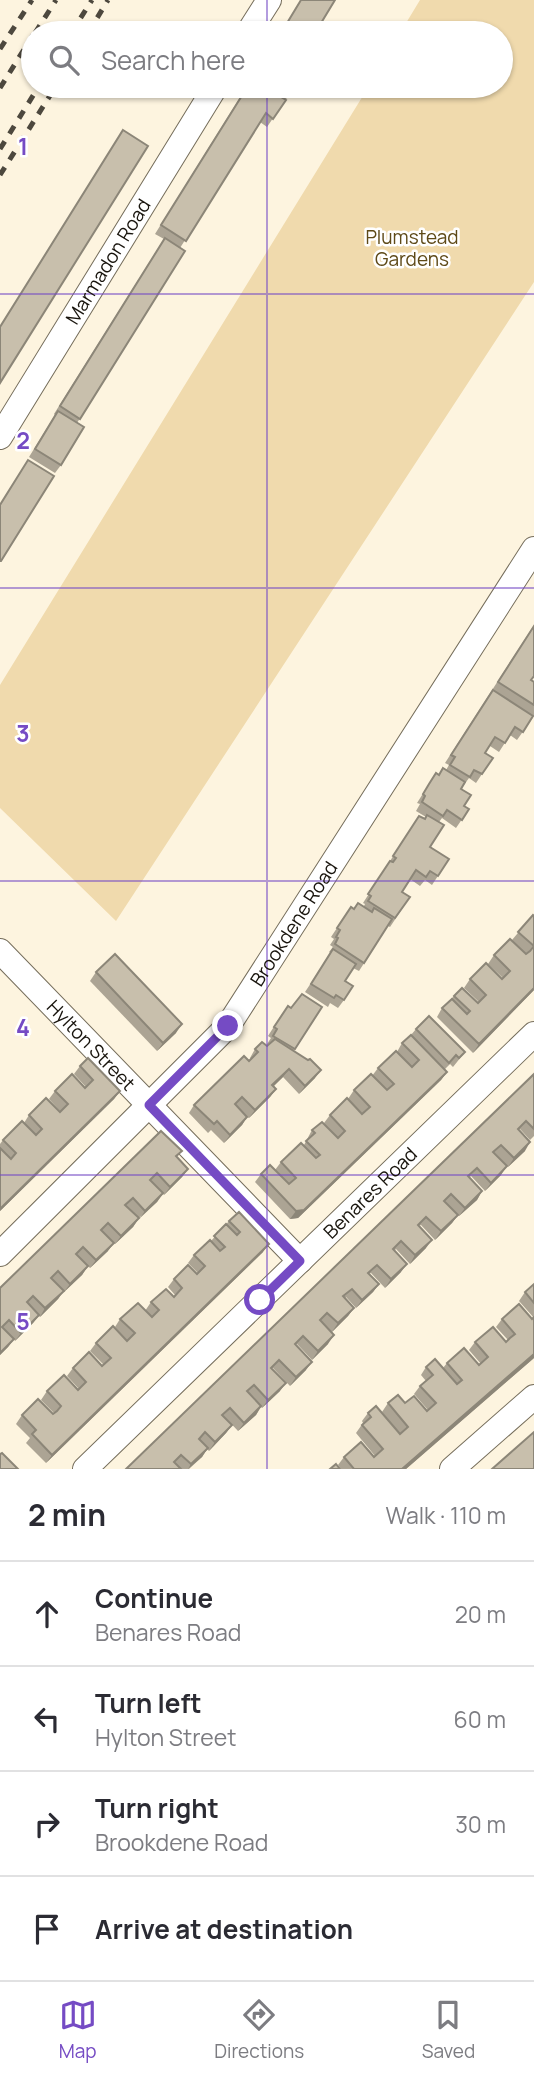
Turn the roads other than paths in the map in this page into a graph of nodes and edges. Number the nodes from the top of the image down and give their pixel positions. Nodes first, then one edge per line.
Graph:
1 (269, 0) edge
2 (256, 21) edge
3 (209, 98) edge
4 (0, 437) edge
5 (534, 549) edge
6 (0, 951) edge
7 (534, 1034) edge
8 (149, 1105) junction
9 (0, 1254) edge
10 (300, 1261) junction
11 (534, 1397) edge
12 (85, 1469) edge
13 (452, 1469) edge

1 - 2 street
3 - 4 street, Marmadon Road
5 - 8 street, Brookdene Road
6 - 8 street, Hylton Street
7 - 10 street, Benares Road
8 - 9 street, Brookdene Road
8 - 10 street, Hylton Street
10 - 12 street, Benares Road
11 - 13 street

